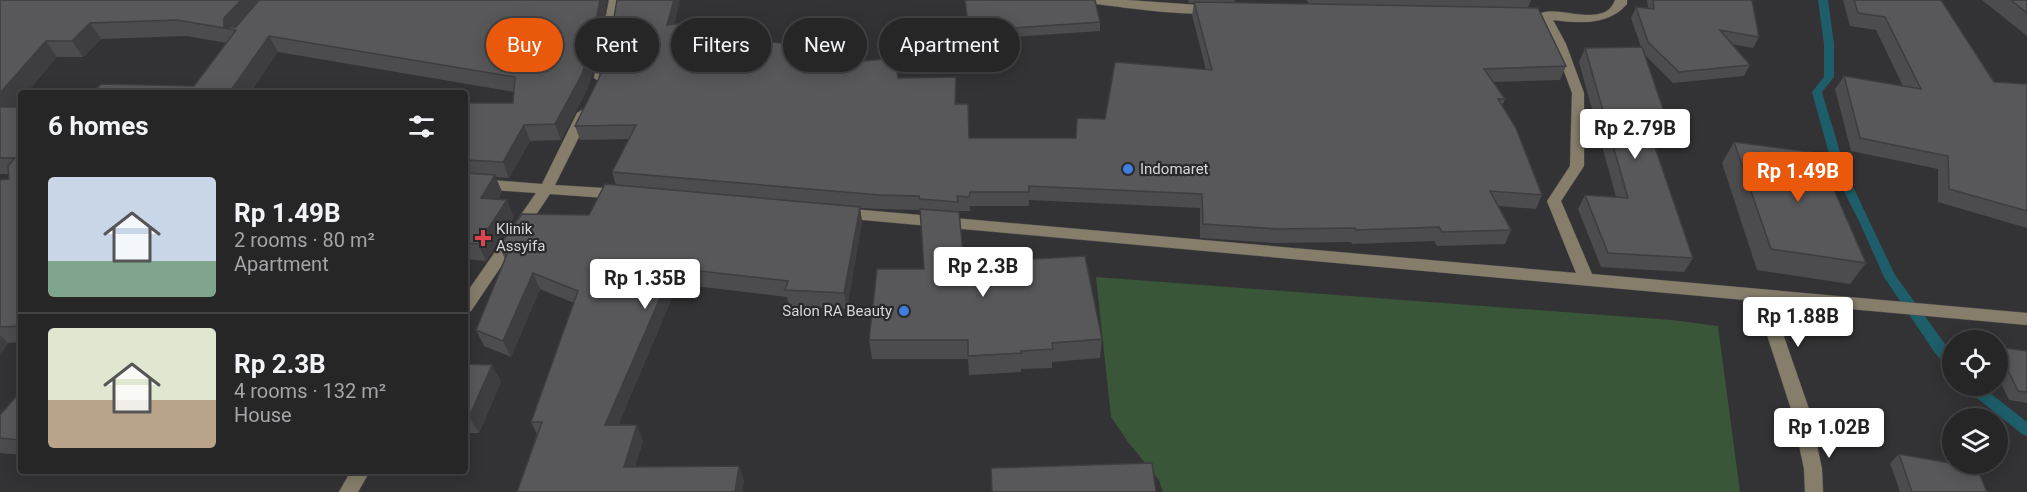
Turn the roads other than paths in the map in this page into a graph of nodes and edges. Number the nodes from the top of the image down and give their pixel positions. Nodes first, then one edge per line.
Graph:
1 (615, 0) edge
2 (1095, 0) edge
3 (1621, 0) edge
4 (1225, 10) edge
5 (468, 183) edge
6 (547, 188) junction
7 (641, 196) edge
8 (830, 212) edge
9 (1586, 279) junction
10 (1762, 297) junction
11 (468, 303) edge
12 (2027, 319) edge
13 (1800, 410) tunnel mouth
14 (1805, 431) tunnel mouth
15 (359, 474) edge
16 (348, 492) edge
17 (1814, 492) edge

1 - 6 street
2 - 4 street
3 - 9 street
5 - 6 street
6 - 7 street
6 - 11 street
8 - 9 street
9 - 10 street
10 - 12 street
10 - 13 street
14 - 17 street
15 - 16 street

